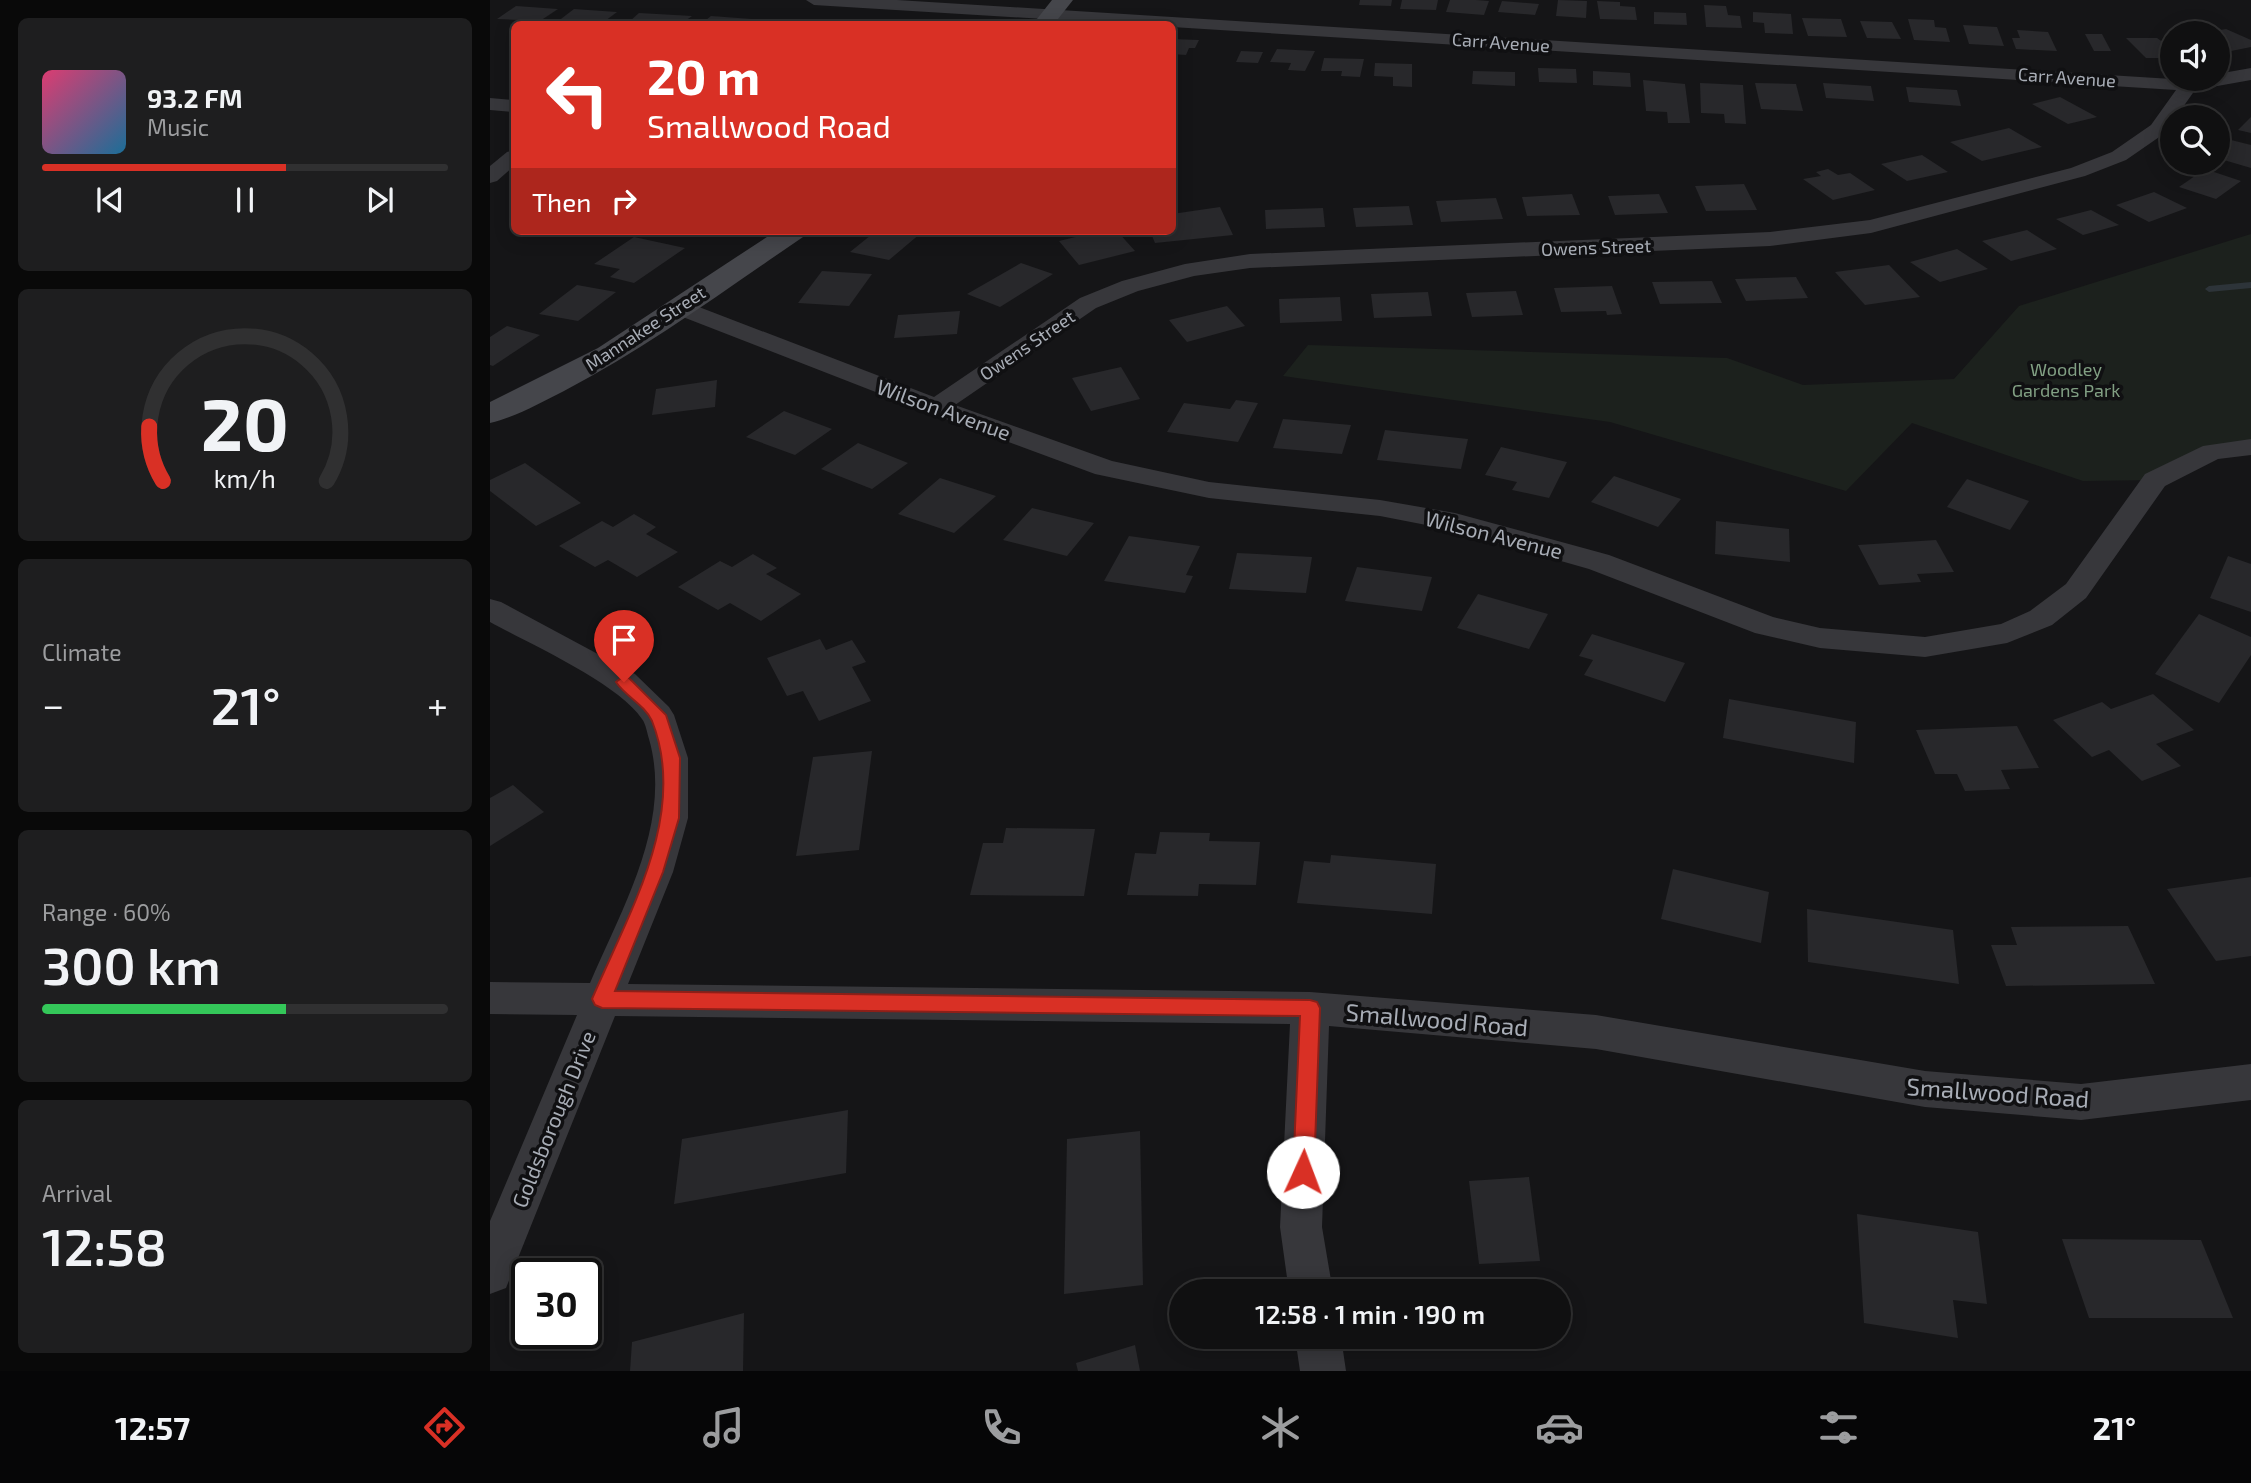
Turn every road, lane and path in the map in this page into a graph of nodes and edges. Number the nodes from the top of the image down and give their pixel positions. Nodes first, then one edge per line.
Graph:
1 (814, 0) edge
2 (1052, 13) edge
3 (2251, 74) edge
4 (2230, 78) edge
5 (2160, 83) edge
6 (2185, 91) edge
7 (490, 104) edge
8 (511, 106) edge
9 (511, 159) edge
10 (490, 177) edge
11 (788, 235) edge
12 (678, 307) junction
13 (936, 407) junction
14 (490, 414) edge
15 (2251, 447) edge
16 (490, 609) edge
17 (490, 998) edge
18 (602, 999) junction
19 (1310, 1008) junction
20 (2251, 1082) edge
21 (490, 1273) edge
22 (1309, 1279) edge
23 (1320, 1349) edge
24 (1323, 1371) edge

1 - 2 street, Carr Avenue
2 - 5 street, Carr Avenue
3 - 4 street
6 - 13 street, Owens Street
7 - 8 street
9 - 10 street
11 - 12 street, Mannakee Street
12 - 13 street, Wilson Avenue
12 - 14 street, Mannakee Street
13 - 15 street, Wilson Avenue
16 - 18 street, Goldsborough Drive
17 - 18 street, Smallwood Road
18 - 19 street, Smallwood Road
18 - 21 street, Goldsborough Drive
19 - 20 street, Smallwood Road
19 - 22 street
23 - 24 street

